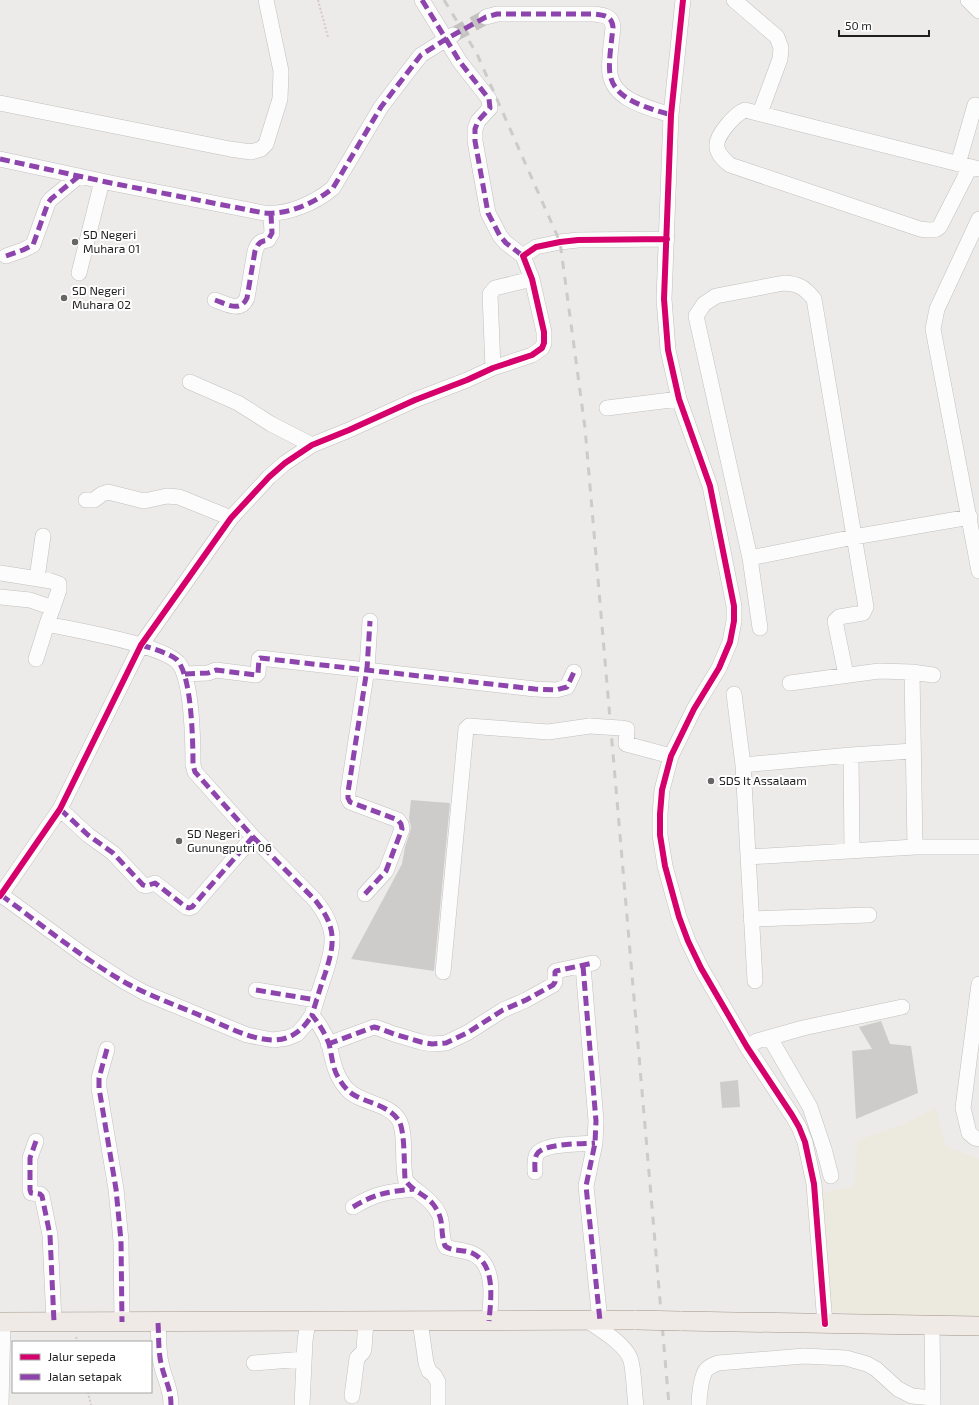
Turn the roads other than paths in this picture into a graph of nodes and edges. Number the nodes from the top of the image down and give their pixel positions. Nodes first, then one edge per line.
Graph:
1 (266, 0) edge
2 (422, 0) edge
3 (683, 0) edge
4 (734, 0) edge
5 (968, 0) edge
6 (979, 11) edge
7 (486, 17) tunnel mouth
8 (449, 37) junction
9 (0, 103) edge
10 (975, 105) dead end
11 (760, 113) junction
12 (671, 115) junction
13 (0, 159) edge
14 (969, 167) edge
15 (79, 176) junction
16 (102, 181) junction
17 (271, 214) junction
18 (979, 219) edge
19 (667, 239) junction
20 (979, 246) edge
21 (964, 251) junction
22 (6, 256) dead end
23 (523, 256) junction
24 (79, 273) dead end
25 (532, 279) junction
26 (215, 300) dead end
27 (493, 368) junction
28 (190, 382) dead end
29 (679, 399) junction
30 (607, 408) dead end
31 (312, 445) junction
32 (86, 500) dead end
33 (970, 517) junction
34 (231, 518) junction
35 (43, 536) dead end
36 (854, 537) junction
37 (750, 558) junction
38 (979, 571) edge
39 (0, 573) edge
40 (37, 578) junction
41 (0, 597) edge
42 (53, 608) junction
43 (370, 621) dead end
44 (47, 624) junction
45 (760, 628) dead end
46 (141, 645) junction
47 (36, 659) dead end
48 (367, 669) junction
49 (574, 672) dead end
50 (912, 672) junction
51 (185, 674) junction
52 (846, 675) junction
53 (933, 675) dead end
54 (790, 683) dead end
55 (734, 694) dead end
56 (913, 751) junction
57 (851, 755) junction
58 (671, 756) junction
59 (743, 764) junction
60 (60, 809) junction
61 (253, 837) junction
62 (915, 847) junction
63 (979, 847) edge
64 (852, 851) junction
65 (748, 857) junction
66 (365, 894) dead end
67 (0, 895) edge
68 (869, 915) dead end
69 (751, 919) junction
70 (443, 972) dead end
71 (755, 981) dead end
72 (979, 984) edge
73 (256, 990) dead end
74 (316, 1000) junction
75 (902, 1007) dead end
76 (312, 1016) junction
77 (770, 1038) junction
78 (328, 1044) junction
79 (747, 1047) junction
80 (107, 1049) dead end
81 (979, 1139) edge
82 (36, 1141) dead end
83 (595, 1144) junction
84 (535, 1172) dead end
85 (822, 1180) junction
86 (414, 1189) junction
87 (353, 1207) dead end
88 (366, 1321) junction
89 (420, 1321) junction
90 (489, 1321) junction
91 (594, 1321) junction
92 (2, 1322) edge
93 (54, 1322) junction
94 (122, 1322) junction
95 (308, 1322) junction
96 (158, 1323) junction
97 (825, 1324) junction
98 (932, 1326) junction
99 (979, 1326) edge
100 (304, 1359) junction
101 (254, 1363) dead end
102 (352, 1396) dead end
103 (933, 1402) edge
104 (1, 1405) edge
105 (171, 1405) edge
106 (302, 1405) edge
107 (438, 1405) edge
108 (636, 1405) edge
109 (699, 1405) edge

1 - 9 street
2 - 8 street
3 - 12 street
4 - 11 street
5 - 6 street
7 - 12 street
8 - 17 street
8 - 23 street
10 - 14 street
11 - 14 street
11 - 14 street
12 - 19 street
13 - 15 street
15 - 16 street
15 - 22 street
16 - 17 street
16 - 24 street
17 - 26 street
18 - 21 street
19 - 23 street
19 - 29 street
20 - 21 street
21 - 33 street
23 - 25 street
25 - 27 street
25 - 27 street
27 - 31 street
28 - 31 street
29 - 30 street
29 - 58 street
31 - 34 street
32 - 34 street
33 - 36 street
33 - 38 street
34 - 46 street
35 - 40 street
36 - 37 street
36 - 37 street
36 - 52 street
37 - 45 street
39 - 40 street
40 - 42 street
41 - 42 street
42 - 44 street
43 - 48 street
44 - 46 street
44 - 47 street
46 - 51 street
46 - 60 street
48 - 49 street
48 - 51 street
48 - 66 street
50 - 52 street
50 - 53 street
50 - 56 street
51 - 61 street
52 - 54 street
55 - 59 street
56 - 57 street
56 - 62 street
57 - 59 street
57 - 64 street
58 - 70 street, bridge
58 - 79 street
59 - 65 street
60 - 61 street
60 - 67 street
61 - 74 street
62 - 63 street
62 - 64 street
64 - 65 street
65 - 69 street
67 - 76 street
68 - 69 street
69 - 71 street
72 - 81 street
73 - 74 street
74 - 76 street
75 - 77 street
76 - 78 street
77 - 79 street
77 - 85 street
78 - 83 street
78 - 86 street
79 - 85 street
80 - 94 street
82 - 93 street
83 - 84 street
83 - 91 street
85 - 97 street
86 - 87 street
86 - 90 street
88 - 89 main road
88 - 95 main road
88 - 102 street
89 - 90 main road
89 - 107 street
90 - 91 main road
91 - 97 main road, bridge
91 - 108 street
92 - 93 main road
92 - 104 street
93 - 94 main road
94 - 96 main road
95 - 96 main road
95 - 100 street
96 - 105 street
97 - 98 main road
98 - 99 main road
98 - 103 street
100 - 101 street
100 - 106 street
103 - 109 street

